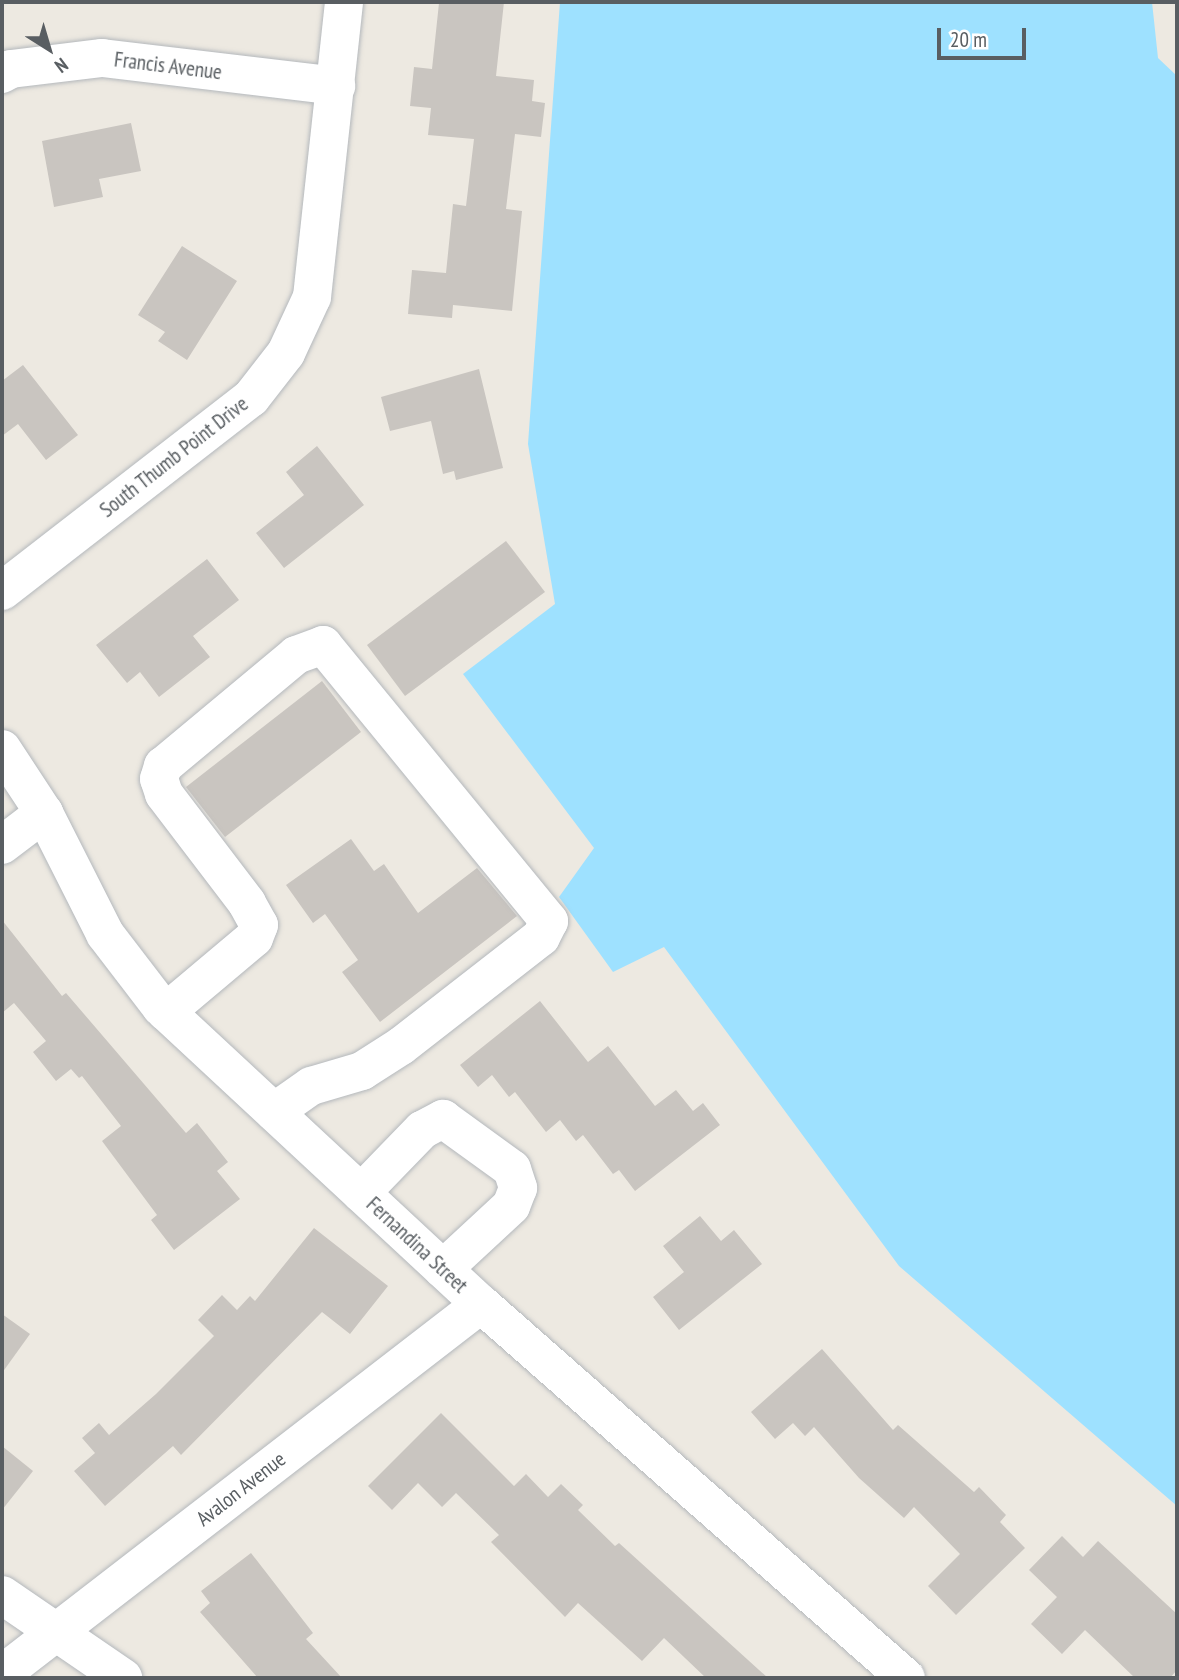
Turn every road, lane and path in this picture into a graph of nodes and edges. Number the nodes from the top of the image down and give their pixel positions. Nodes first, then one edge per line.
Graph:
1 (344, 2) edge
2 (2, 74) edge
3 (336, 86) junction
4 (2, 591) edge
5 (2, 749) edge
6 (44, 813) junction
7 (2, 845) edge
8 (166, 1012) junction
9 (274, 1112) junction
10 (361, 1193) junction
11 (443, 1269) junction
12 (481, 1304) junction
13 (2, 1595) edge
14 (55, 1632) junction
15 (2, 1674) edge
16 (123, 1678) edge
17 (906, 1678) edge

1 - 3 street, South Thumb Point Drive
2 - 3 street, Francis Avenue
3 - 4 street, South Thumb Point Drive
5 - 6 street, Fernandina Street
6 - 7 street
6 - 8 street, Fernandina Street
8 - 9 street, Fernandina Street
8 - 9 street
9 - 10 street, Fernandina Street
10 - 11 street, Fernandina Street
10 - 11 street
11 - 12 street, Fernandina Street
12 - 14 street, Avalon Avenue
12 - 17 street, Fernandina Street
13 - 14 street
14 - 15 street, Avalon Avenue
14 - 16 street

